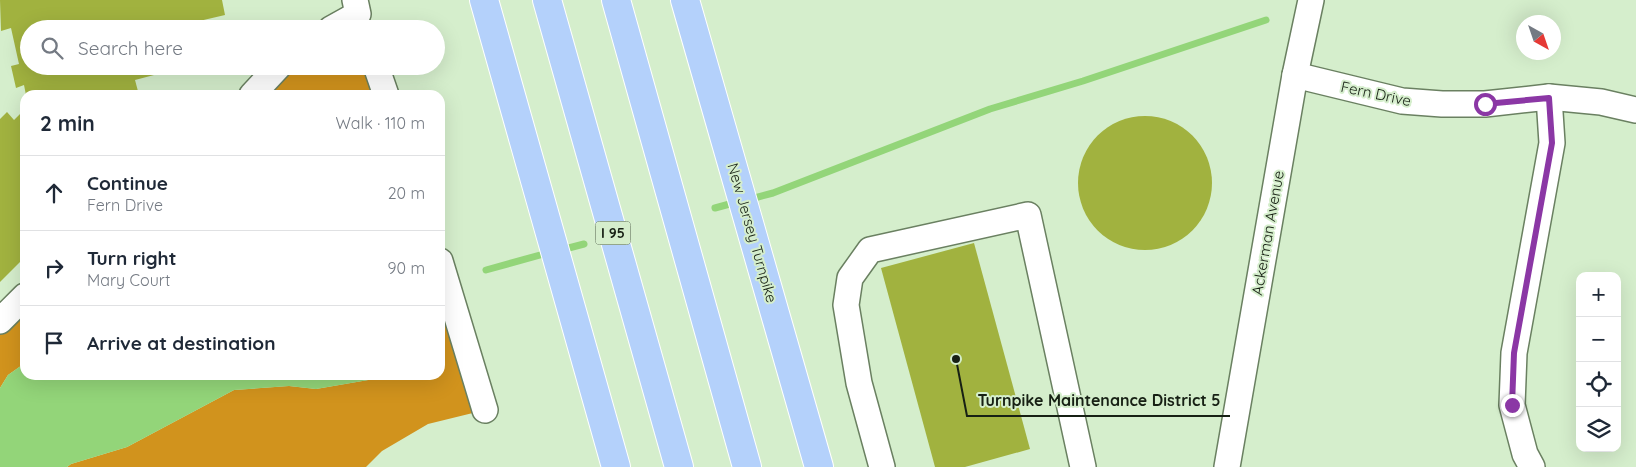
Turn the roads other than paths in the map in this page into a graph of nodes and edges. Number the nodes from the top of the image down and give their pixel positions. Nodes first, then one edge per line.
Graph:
1 (484, 0) edge
2 (548, 0) edge
3 (616, 0) edge
4 (685, 0) edge
5 (1310, 0) edge
6 (359, 14) edge
7 (348, 20) edge
8 (271, 75) edge
9 (379, 75) edge
10 (1295, 75) junction
11 (257, 90) edge
12 (384, 90) edge
13 (1549, 98) junction
14 (1636, 110) edge
15 (445, 278) edge
16 (20, 301) edge
17 (0, 321) edge
18 (485, 410) dead end
19 (616, 467) edge
20 (679, 467) edge
21 (747, 467) edge
22 (819, 467) edge
23 (882, 467) edge
24 (1083, 467) edge
25 (1227, 467) edge
26 (1532, 467) edge

1 - 19 highway
2 - 20 highway, I 95
3 - 21 highway
4 - 22 highway, New Jersey Turnpike
5 - 10 street, Ackerman Avenue
6 - 7 street
8 - 11 street
9 - 12 street
10 - 13 street, Fern Drive
10 - 25 street, Ackerman Avenue
13 - 14 street, Fern Drive
13 - 26 street
15 - 18 street
16 - 17 street
23 - 24 street

